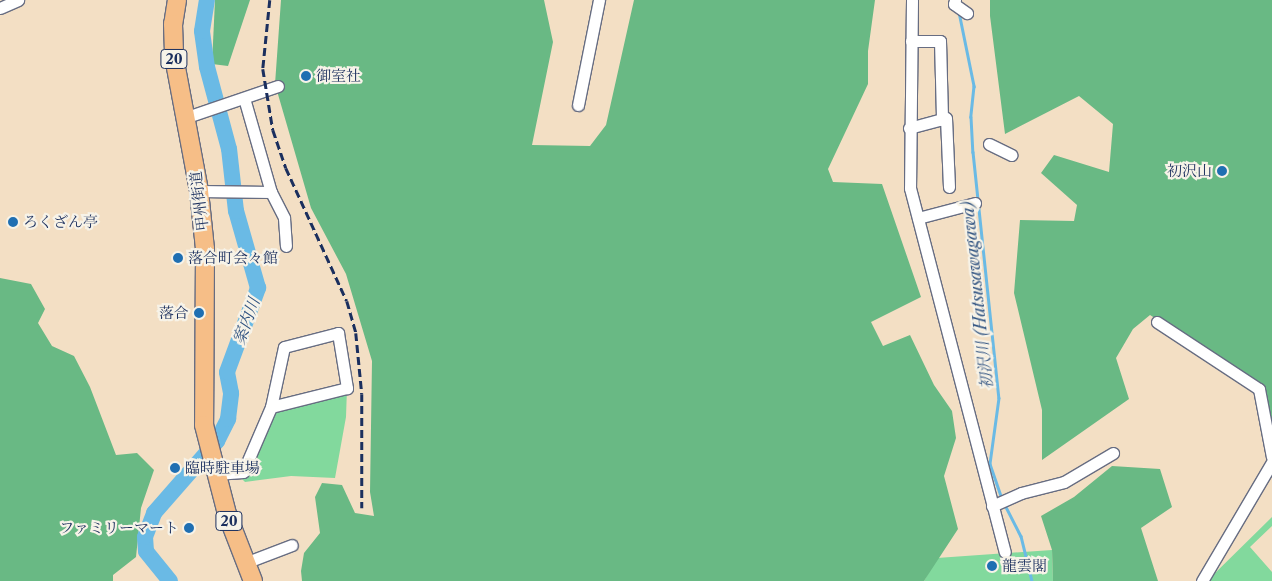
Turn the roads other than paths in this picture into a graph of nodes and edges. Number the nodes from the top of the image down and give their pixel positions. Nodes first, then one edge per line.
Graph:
1 (18, 0) edge
2 (177, 0) edge
3 (599, 0) edge
4 (912, 0) edge
5 (954, 2) edge
6 (0, 8) edge
7 (967, 13) dead end
8 (911, 41) junction
9 (278, 86) dead end
10 (244, 98) junction
11 (578, 105) dead end
12 (195, 115) junction
13 (942, 120) junction
14 (909, 128) junction
15 (988, 144) dead end
16 (1012, 154) dead end
17 (949, 187) dead end
18 (199, 191) junction
19 (271, 192) junction
20 (976, 203) dead end
21 (918, 218) junction
22 (286, 246) dead end
23 (1157, 322) dead end
24 (271, 407) junction
25 (1113, 453) dead end
26 (1272, 458) edge
27 (1272, 462) edge
28 (213, 466) junction
29 (1001, 503) junction
30 (292, 546) dead end
31 (1005, 552) dead end
32 (245, 563) junction
33 (253, 581) edge
34 (1202, 581) edge

1 - 6 street
2 - 12 highway, 甲州街道 / 20
3 - 11 street
4 - 8 street
5 - 7 street
8 - 13 street
8 - 14 street
9 - 10 street
10 - 12 street
10 - 19 street
12 - 18 highway, 甲州街道 / 20
13 - 14 street
13 - 17 street
14 - 21 street
15 - 16 street
18 - 19 street
18 - 28 highway, 甲州街道 / 20
19 - 22 street
20 - 21 street
21 - 29 street
23 - 26 street
24 - 24 street
24 - 28 street
25 - 29 street
27 - 34 street
28 - 32 highway, 20
29 - 31 street
30 - 32 street
32 - 33 highway, 20

